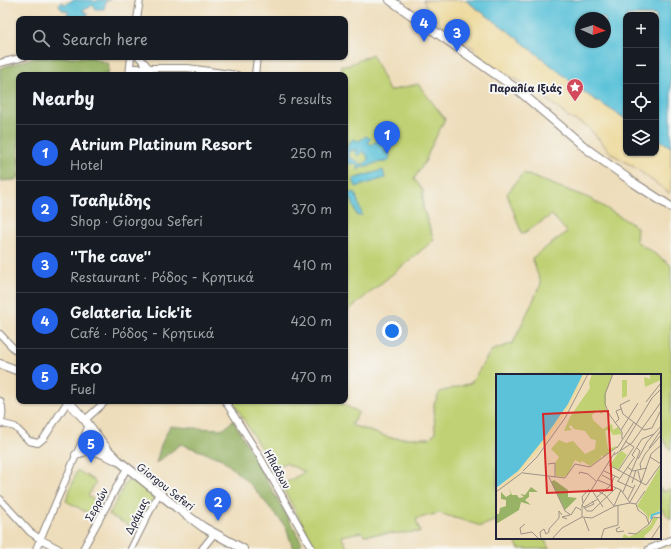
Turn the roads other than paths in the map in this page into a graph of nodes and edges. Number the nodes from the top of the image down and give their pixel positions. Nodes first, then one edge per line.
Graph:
1 (140, 0) edge
2 (390, 0) edge
3 (137, 16) edge
4 (16, 59) edge
5 (132, 60) edge
6 (142, 60) edge
7 (257, 60) edge
8 (0, 64) edge
9 (176, 68) junction
10 (150, 69) junction
11 (130, 72) edge
12 (146, 72) edge
13 (177, 72) edge
14 (214, 72) edge
15 (255, 72) edge
16 (587, 149) junction
17 (671, 208) edge
18 (671, 214) edge
19 (0, 334) edge
20 (16, 351) edge
21 (0, 364) edge
22 (16, 370) edge
23 (0, 401) edge
24 (66, 404) edge
25 (71, 404) edge
26 (103, 404) edge
27 (227, 404) edge
28 (87, 422) junction
29 (0, 423) edge
30 (76, 455) junction
31 (119, 462) junction
32 (126, 468) junction
33 (159, 493) junction
34 (0, 499) edge
35 (214, 534) junction
36 (40, 539) junction
37 (668, 541) edge
38 (36, 549) edge
39 (59, 549) edge
40 (83, 549) edge
41 (131, 549) edge
42 (202, 549) edge
43 (243, 549) edge
44 (312, 549) edge
45 (649, 549) edge

1 - 3 street
2 - 16 main road
4 - 8 street
5 - 11 street
6 - 10 street
7 - 15 street
9 - 10 street
9 - 13 street
9 - 14 street
10 - 11 street
10 - 12 street
16 - 17 main road
16 - 18 main road
19 - 20 street
21 - 22 main road
23 - 29 street
24 - 29 street
25 - 28 main road
26 - 28 street
27 - 44 street, Ηλιάδων
28 - 30 street
28 - 31 main road
30 - 31 main road
30 - 36 street
31 - 32 main road, Giorgou Seferi
32 - 33 main road, Giorgou Seferi
32 - 40 street, Σερρών
33 - 35 main road, Giorgou Seferi
33 - 41 street, Δράμας
34 - 36 street
35 - 42 street
35 - 43 main road, Giorgou Seferi
36 - 38 street
36 - 39 street
37 - 45 street

